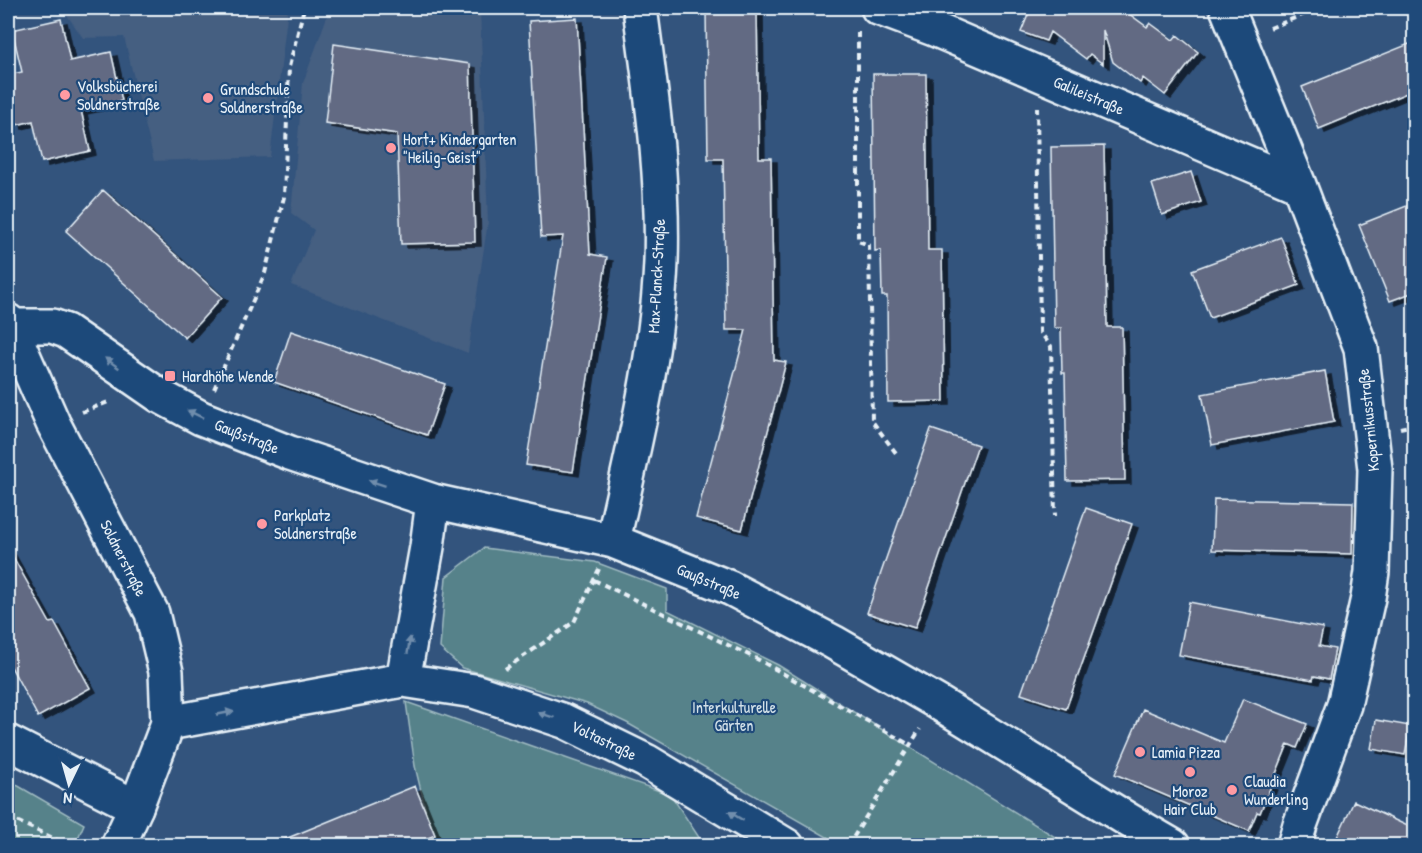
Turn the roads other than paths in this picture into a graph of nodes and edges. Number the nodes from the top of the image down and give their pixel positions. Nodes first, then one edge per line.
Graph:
1 (640, 8) edge
2 (1227, 8) edge
3 (935, 18) edge
4 (868, 19) edge
5 (1299, 185) junction
6 (8, 324) edge
7 (433, 501) junction
8 (613, 541) junction
9 (403, 680) junction
10 (168, 723) junction
11 (8, 742) edge
12 (136, 807) junction
13 (118, 846) edge
14 (787, 846) edge
15 (1173, 846) edge
16 (1294, 846) edge

1 - 8 street, Max-Planck-Straße
2 - 5 street, Kopernikusstraße
3 - 4 street, Galileistraße
3 - 5 street, Galileistraße
5 - 16 street, Kopernikusstraße
7 -> 6 street, Gaußstraße
6 - 10 street, Soldnerstraße
7 - 8 street, Gaußstraße
9 -> 7 street
8 - 15 street, Gaußstraße
10 -> 9 street, Voltastraße
14 -> 9 street, Voltastraße
10 - 12 street, Soldnerstraße
11 - 12 street
12 - 13 street, Soldnerstraße

